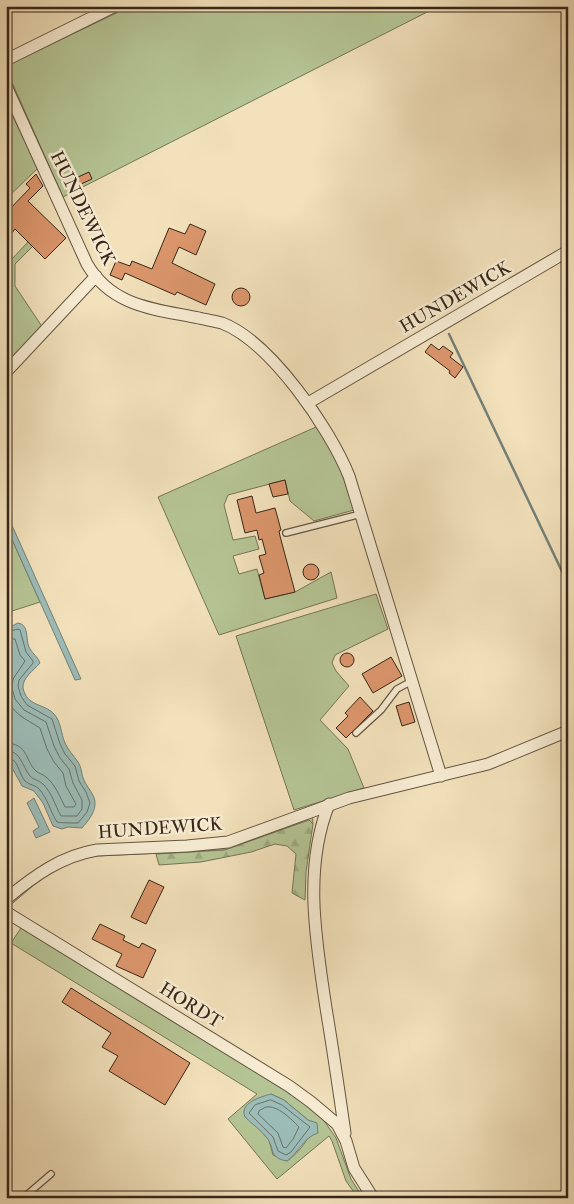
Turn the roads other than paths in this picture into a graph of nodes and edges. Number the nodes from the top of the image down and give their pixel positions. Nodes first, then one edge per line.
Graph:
1 (115, 6) edge
2 (6, 60) edge
3 (6, 86) edge
4 (568, 251) edge
5 (96, 276) junction
6 (6, 372) edge
7 (308, 403) junction
8 (361, 514) junction
9 (286, 534) dead end
10 (412, 681) junction
11 (568, 731) edge
12 (356, 733) dead end
13 (441, 776) junction
14 (329, 804) junction
15 (6, 899) edge
16 (6, 912) edge
17 (346, 1141) junction
18 (51, 1174) dead end
19 (23, 1198) edge
20 (372, 1198) edge

1 - 2 street
3 - 5 street, HUNDEWICK
4 - 7 street, HUNDEWICK
5 - 6 street
5 - 7 street, HUNDEWICK
7 - 8 street, HUNDEWICK
8 - 9 lane
8 - 10 street, HUNDEWICK
10 - 12 lane
10 - 13 street, HUNDEWICK
11 - 13 street, HUNDEWICK
13 - 14 street, HUNDEWICK
14 - 15 street, HUNDEWICK
14 - 17 street, HORDT
16 - 17 street, HORDT
17 - 20 street, HORDT
18 - 19 lane

